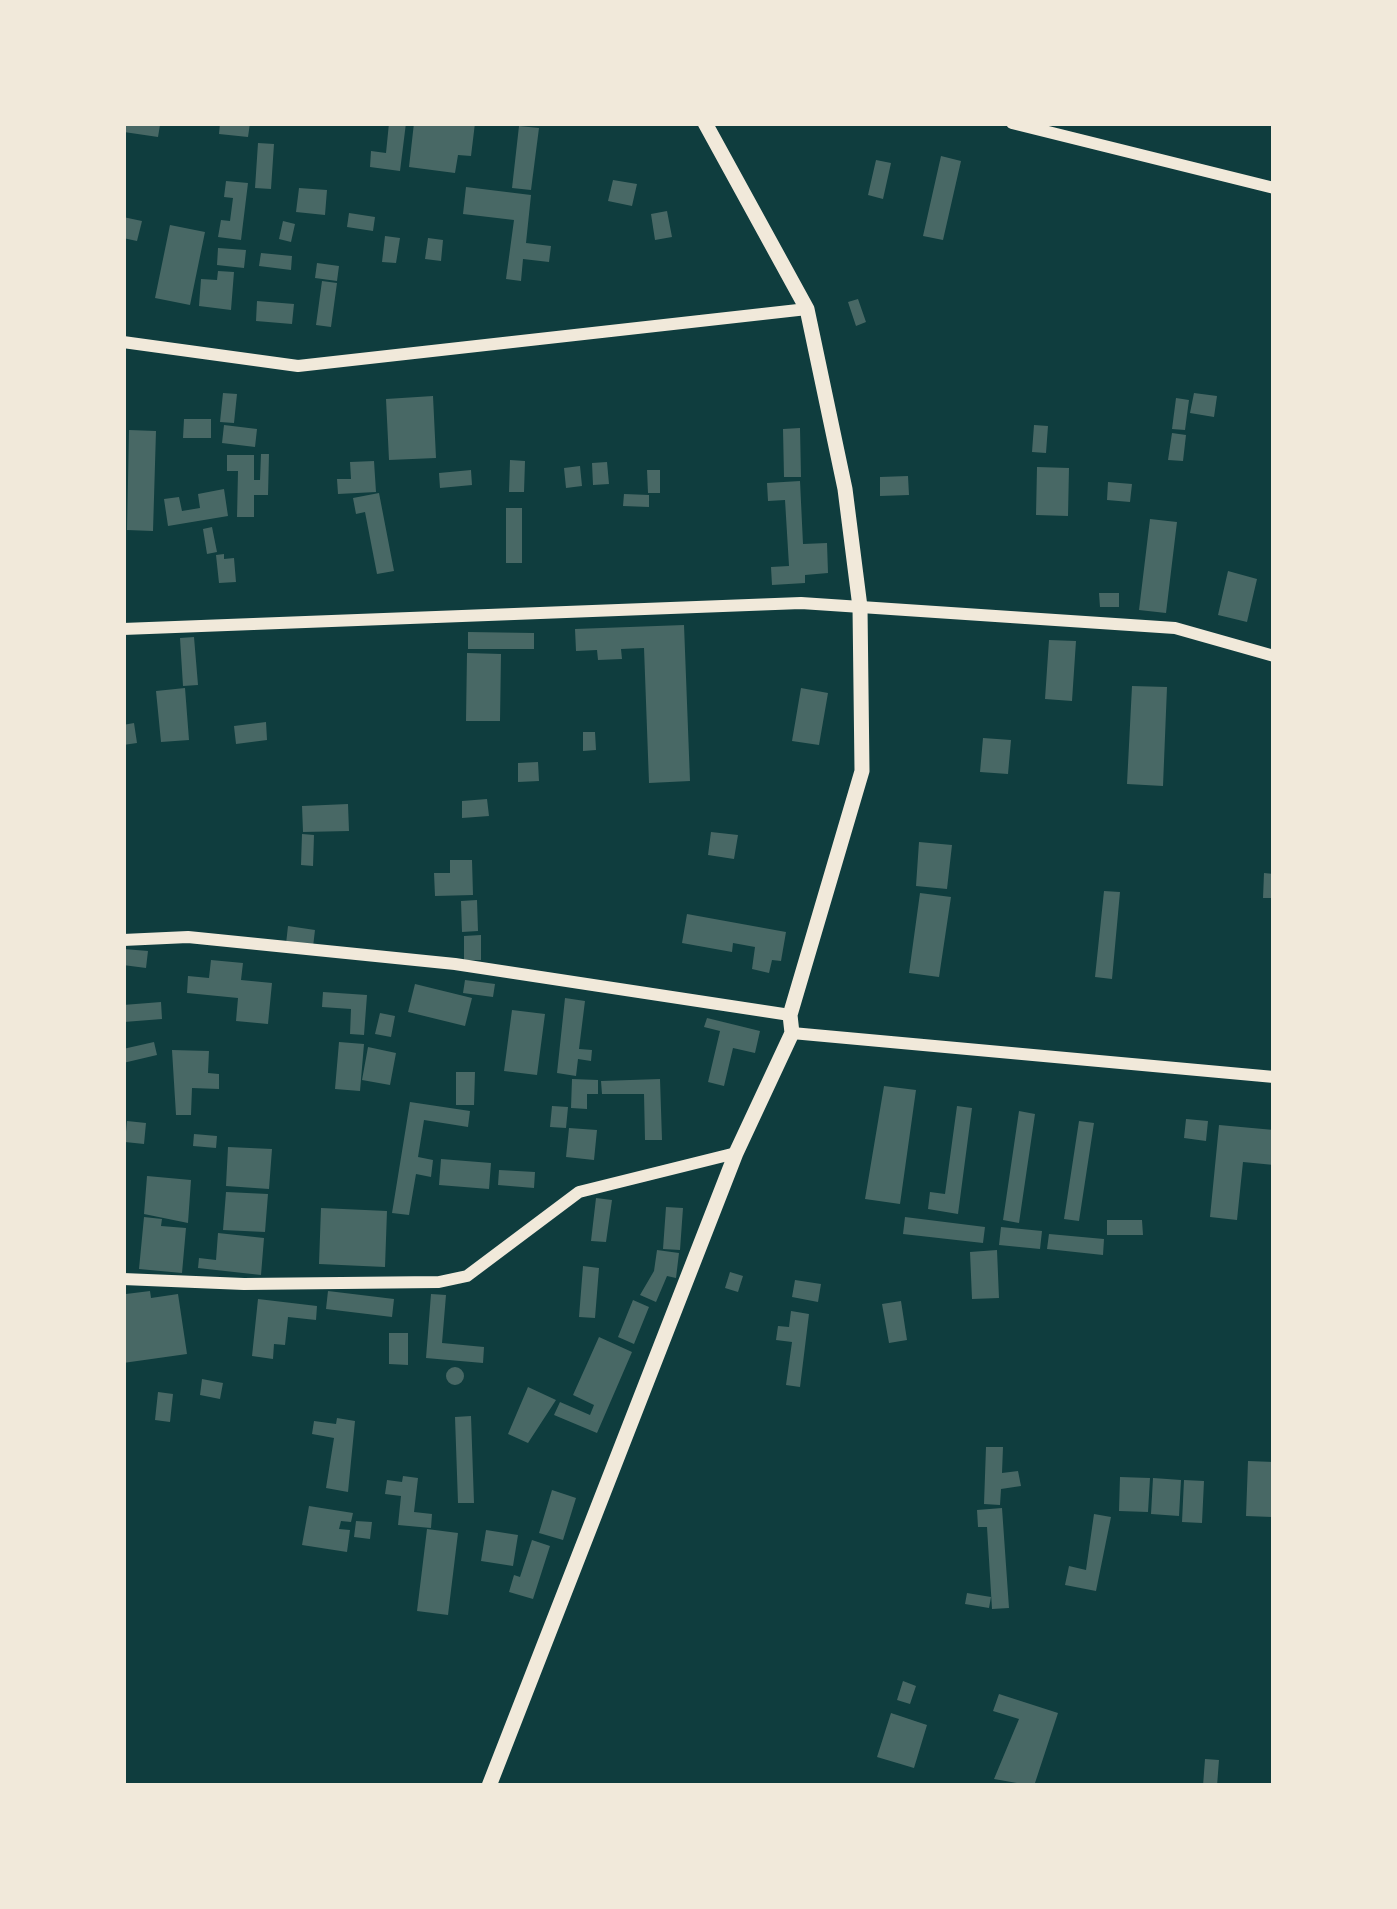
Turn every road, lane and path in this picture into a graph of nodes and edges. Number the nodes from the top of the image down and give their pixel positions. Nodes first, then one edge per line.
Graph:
1 (706, 123) edge
2 (1012, 123) edge
3 (1274, 188) edge
4 (807, 309) junction
5 (123, 342) edge
6 (860, 607) junction
7 (123, 629) edge
8 (1274, 656) edge
9 (123, 940) edge
10 (790, 1015) junction
11 (793, 1034) junction
12 (1274, 1077) edge
13 (736, 1154) junction
14 (123, 1279) edge
15 (489, 1786) edge

1 - 4 street
2 - 3 street
4 - 5 street
4 - 6 street
6 - 7 street
6 - 8 street
6 - 10 street
9 - 10 street
10 - 11 street
11 - 12 street
11 - 13 street
13 - 14 street
13 - 15 street

